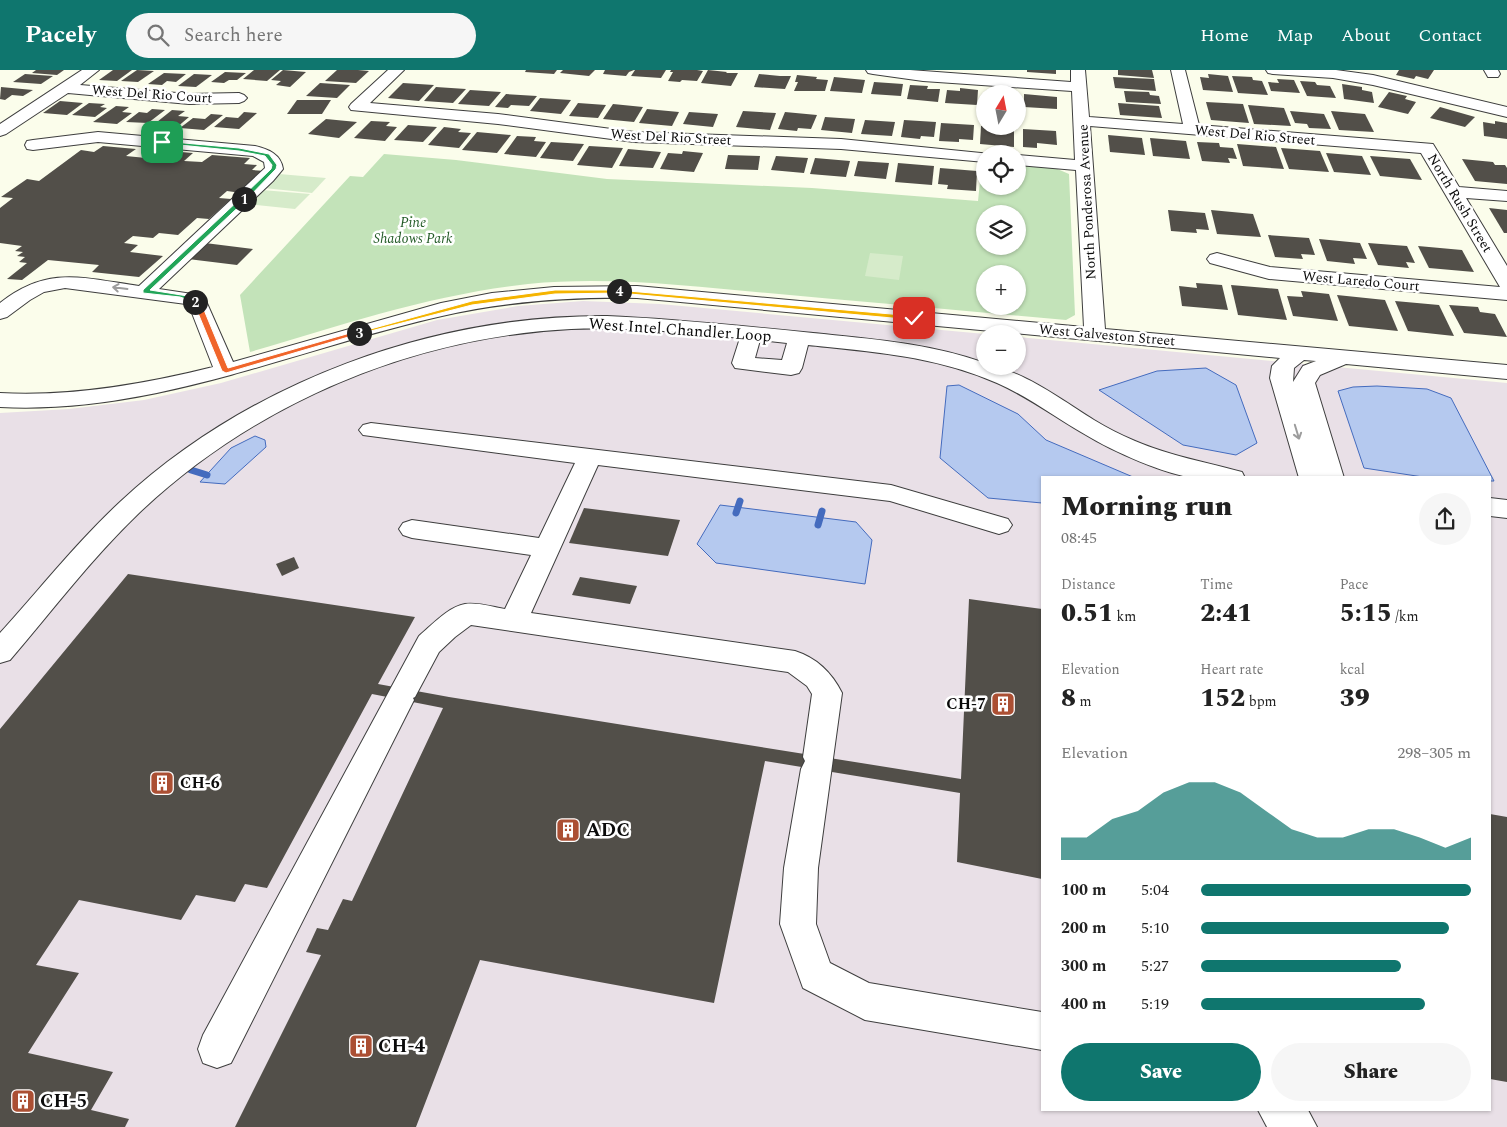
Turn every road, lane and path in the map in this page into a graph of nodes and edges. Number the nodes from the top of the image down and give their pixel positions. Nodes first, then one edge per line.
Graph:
1 (92, 70) edge
2 (397, 70) edge
3 (873, 70) edge
4 (1178, 70) edge
5 (1273, 70) edge
6 (1079, 79) edge
7 (64, 88) junction
8 (239, 98) dead end
9 (1507, 112) edge
10 (1083, 121) junction
11 (1192, 130) junction
12 (0, 131) edge
13 (33, 145) dead end
14 (1427, 148) joint
15 (976, 156) edge
16 (1026, 161) edge
17 (1084, 166) junction
18 (1455, 192) junction
19 (1507, 196) edge
20 (1217, 259) dead end
21 (1507, 283) edge
22 (145, 292) junction
23 (1507, 294) edge
24 (0, 313) edge
25 (752, 333) junction
26 (1095, 334) junction
27 (799, 338) junction
28 (1299, 353) junction
29 (1343, 357) junction
30 (226, 371) junction
31 (1507, 372) edge
32 (0, 400) edge
33 (371, 430) dead end
34 (590, 456) junction
35 (1224, 476) edge
36 (1310, 476) edge
37 (1331, 476) edge
38 (1491, 507) edge
39 (1507, 509) edge
40 (999, 525) dead end
41 (412, 528) dead end
42 (546, 548) junction
43 (514, 620) junction
44 (0, 652) edge
45 (1041, 1030) edge
46 (217, 1049) dead end
47 (1279, 1111) edge
48 (1297, 1127) edge

1 - 7 street
2 - 15 street, West Del Rio Street
3 - 6 street
4 - 11 street
5 - 9 street
6 - 10 street, North Ponderosa Avenue
7 - 8 street, West Del Rio Court
7 - 12 street
10 - 11 street, West Del Rio Street
10 - 17 street, North Ponderosa Avenue
11 - 14 street, West Del Rio Street
13 - 22 street
14 - 18 street, North Rush Street
16 - 17 street
17 - 26 street, North Ponderosa Avenue
18 - 19 street
18 - 21 street, North Rush Street
20 - 23 street, West Laredo Court
22 -> 24 street
22 - 30 street
25 - 27 street, West Intel Chandler Loop
25 - 27 street
25 - 44 street, West Intel Chandler Loop
26 - 28 street, West Galveston Street
26 - 30 street, West Galveston Street
27 - 35 street, West Intel Chandler Loop
28 - 29 street, West Galveston Street
28 -> 36 street
29 - 31 street, West Galveston Street
29 - 37 street
30 - 32 street, West Galveston Street
33 - 34 street
34 - 40 street
34 - 42 street
38 - 39 street
41 - 42 street
42 - 43 street
43 - 45 street
43 - 46 street
47 - 48 street

